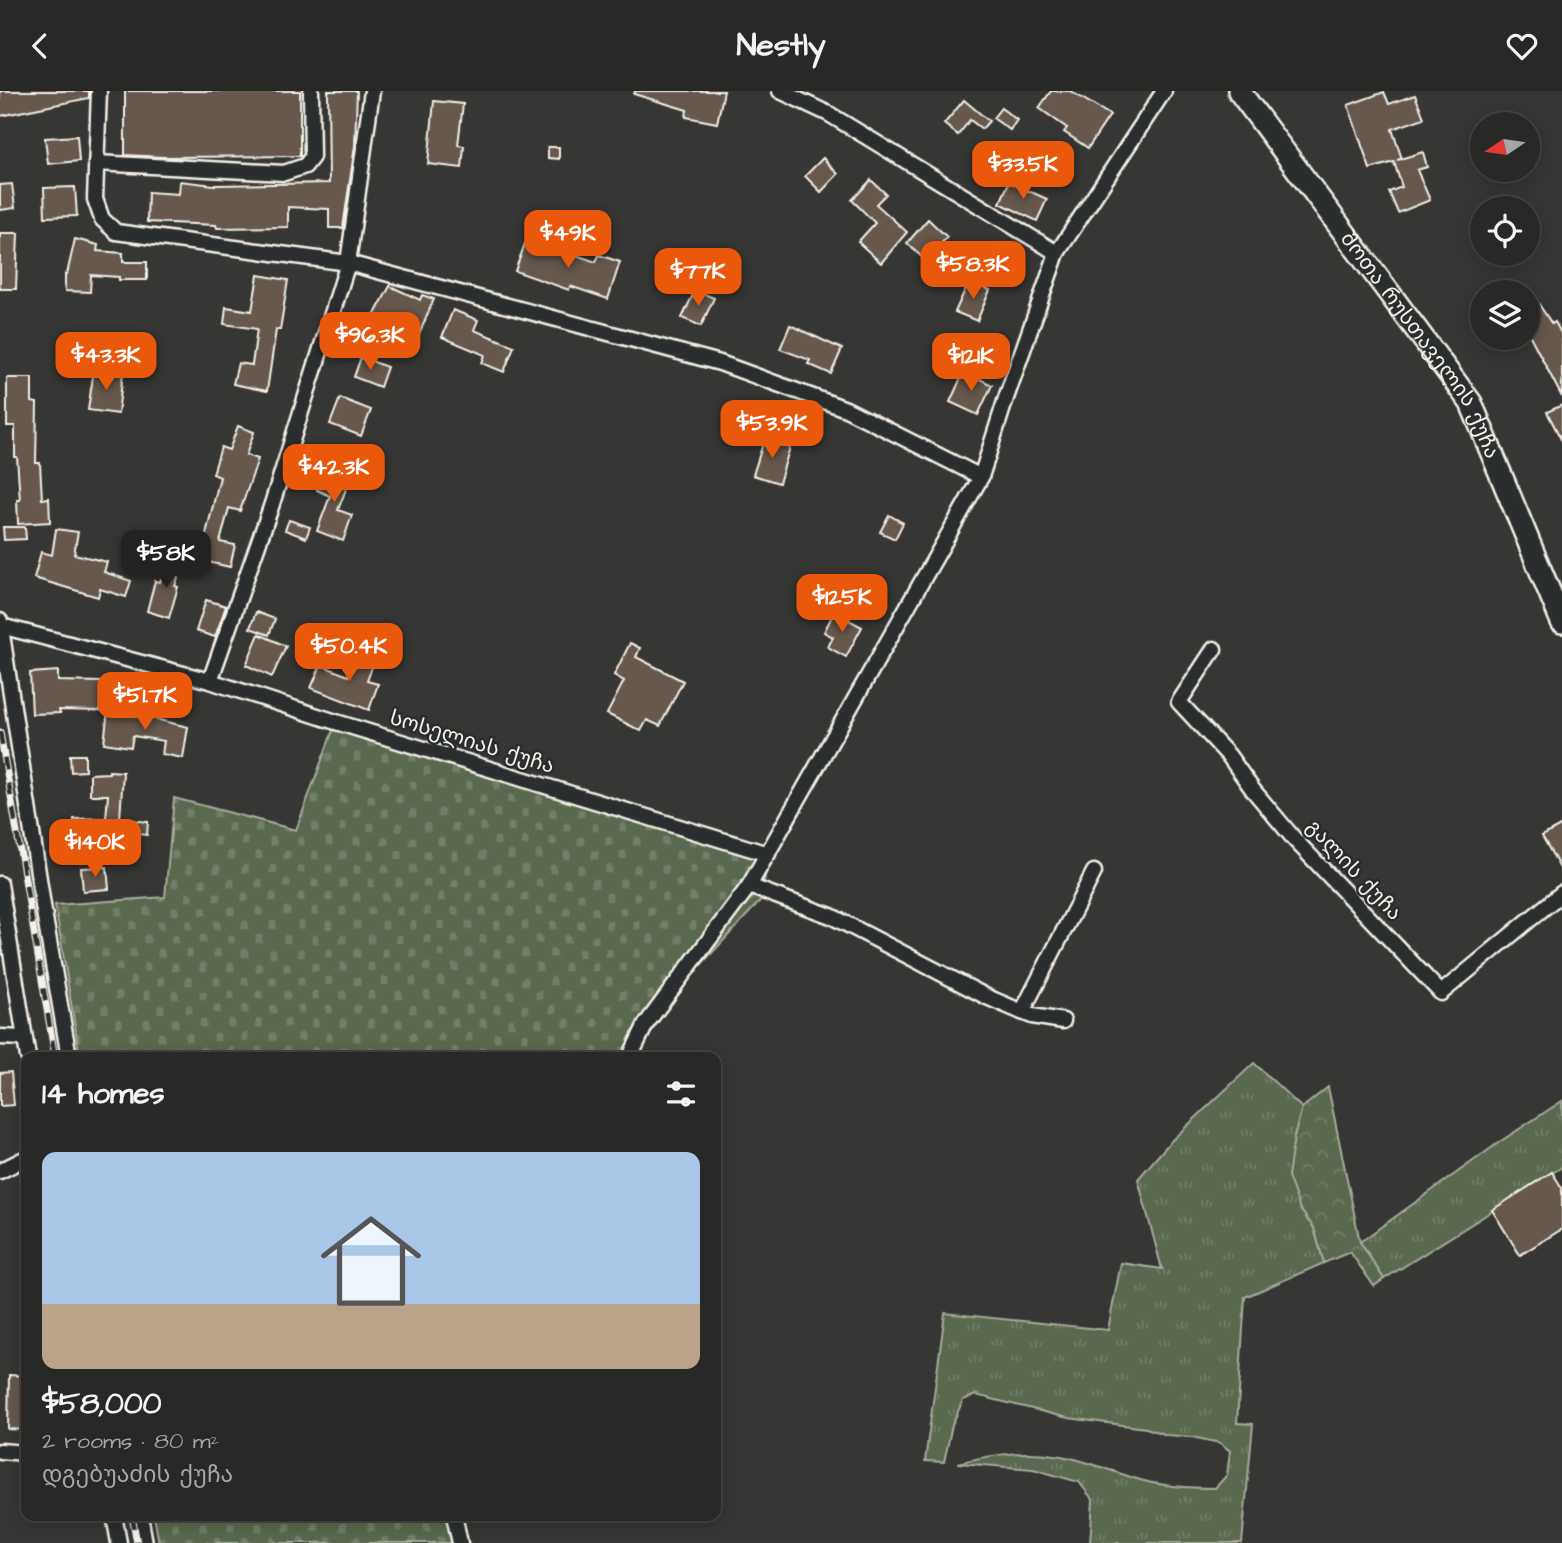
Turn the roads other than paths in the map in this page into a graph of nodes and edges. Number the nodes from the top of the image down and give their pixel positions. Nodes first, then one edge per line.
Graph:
1 (99, 91) edge
2 (311, 91) edge
3 (372, 91) edge
4 (780, 91) edge
5 (1164, 91) edge
6 (1239, 91) edge
7 (96, 163) junction
8 (1057, 253) junction
9 (348, 263) junction
10 (981, 477) junction
11 (1562, 622) edge
12 (1, 624) edge
13 (1214, 649) dead end
14 (210, 681) junction
15 (768, 853) junction
16 (1094, 872) dead end
17 (0, 884) edge
18 (749, 886) junction
19 (1562, 893) edge
20 (1022, 1012) junction
21 (1063, 1021) dead end
22 (0, 1037) edge
23 (23, 1038) junction
24 (27, 1052) edge
25 (68, 1052) edge
26 (633, 1052) edge
27 (21, 1160) edge
28 (0, 1171) edge
29 (0, 1451) edge
30 (21, 1453) edge
31 (115, 1521) edge
32 (141, 1521) edge
33 (455, 1521) edge
34 (119, 1543) edge
35 (145, 1543) edge
36 (460, 1543) edge

1 - 7 street
2 - 7 street
3 - 9 street
4 - 8 street
5 - 8 street
6 - 11 main road, შოთა რუსთაველის ქუჩა
7 - 9 street
8 - 10 street
9 - 10 street
9 - 14 street
10 - 15 street
12 - 14 street, სოსელიას ქუჩა
12 - 25 street
13 - 19 street, გალის ქუჩა
14 - 15 street, სოსელიას ქუჩა
15 - 18 street
16 - 20 street
17 - 23 street
18 - 20 street
18 - 26 street
20 - 21 street
22 - 23 street
23 - 24 street
27 - 28 street
29 - 30 street
31 - 34 street
32 - 35 street
33 - 36 street

